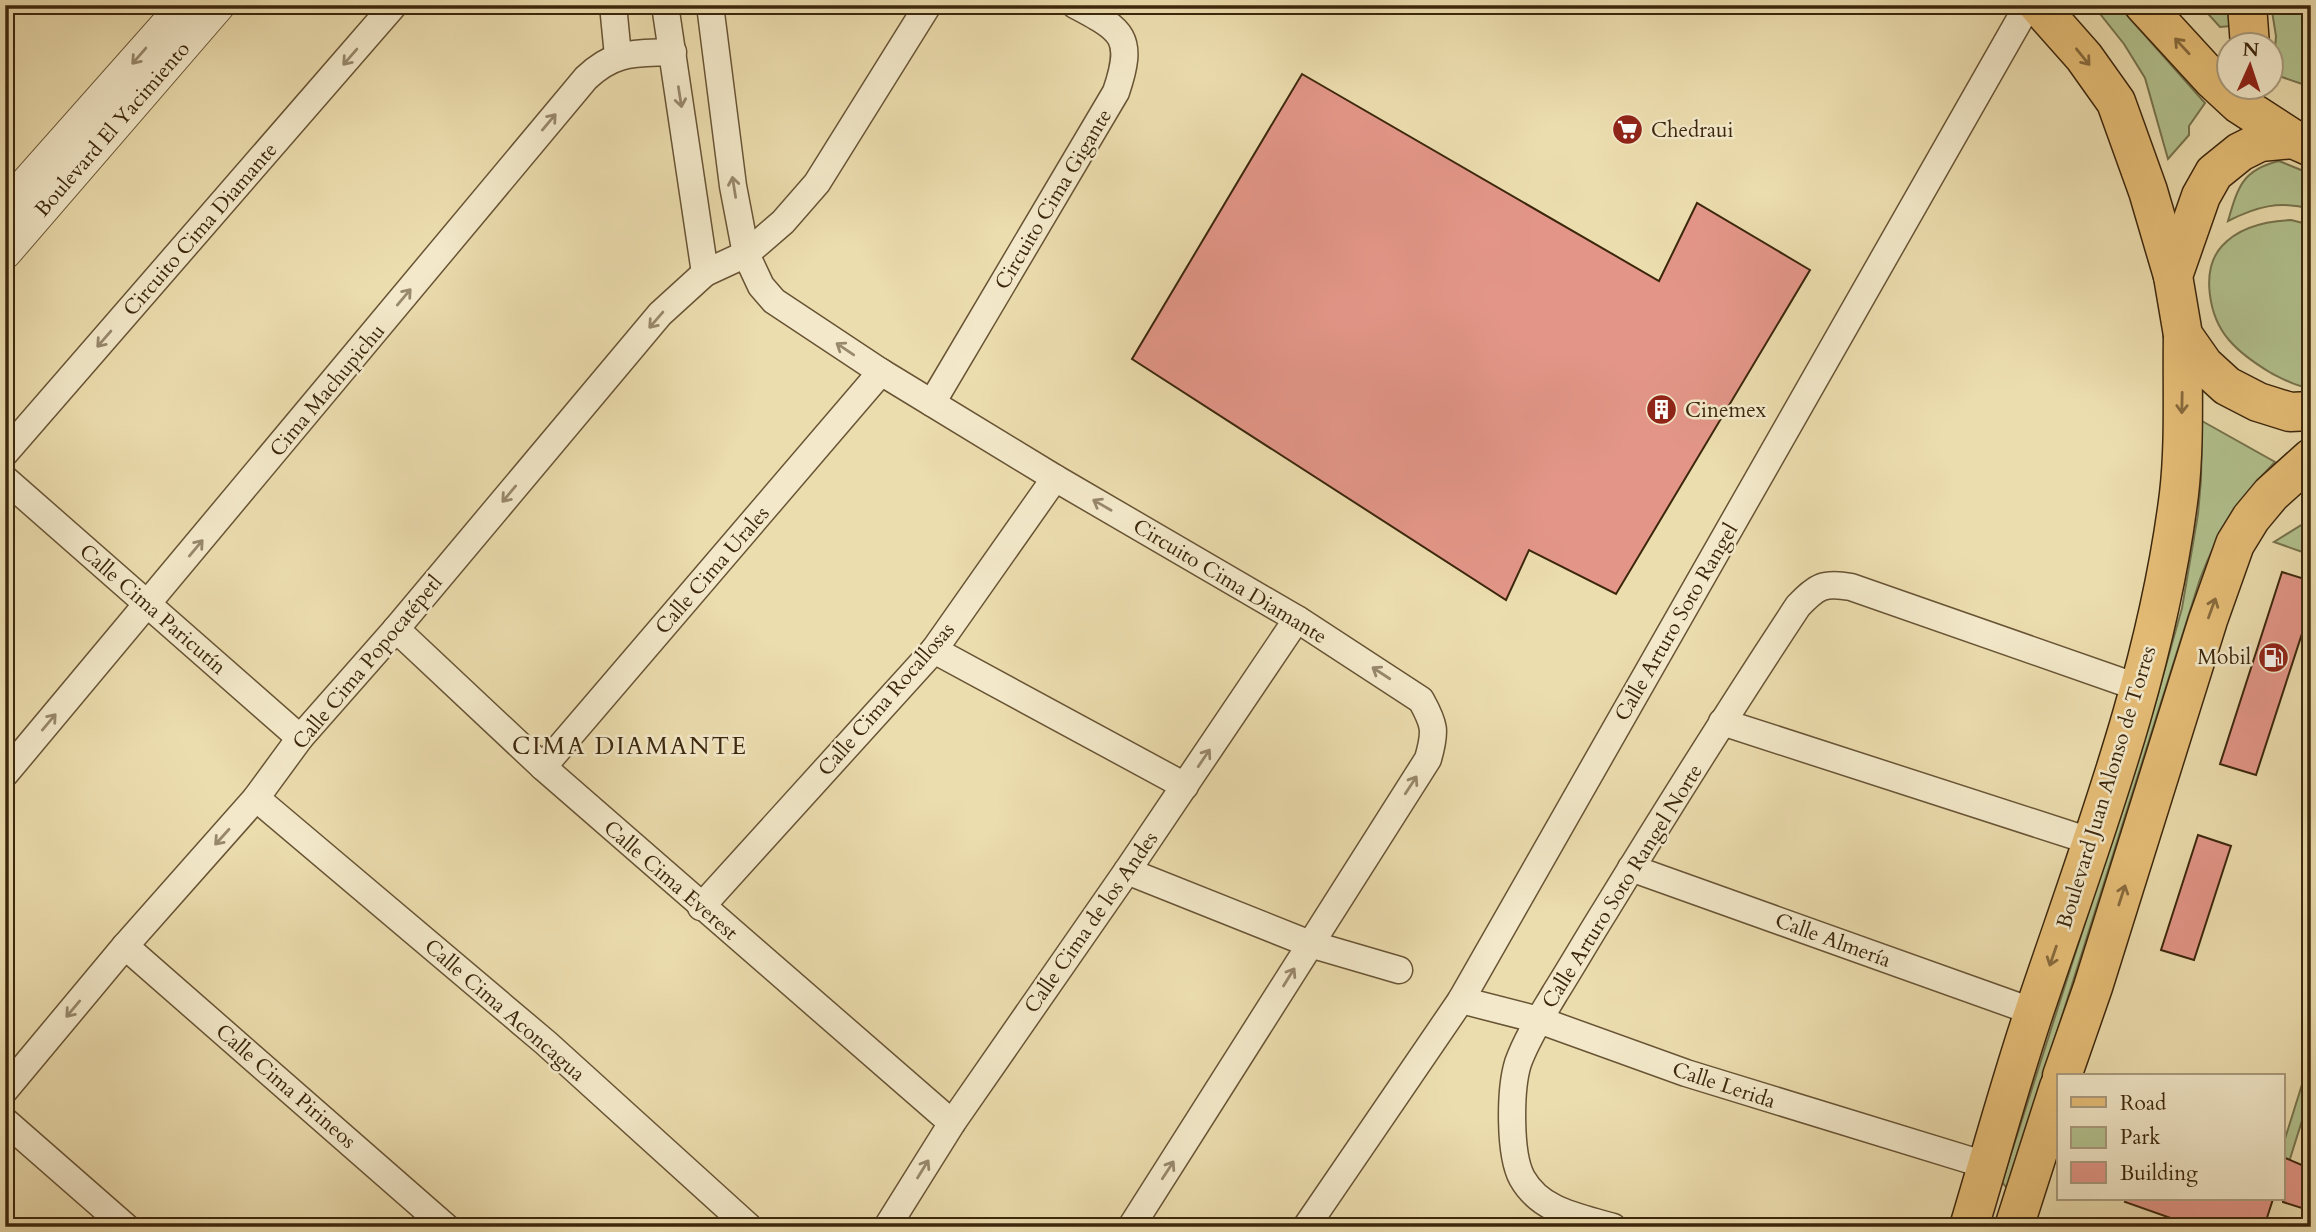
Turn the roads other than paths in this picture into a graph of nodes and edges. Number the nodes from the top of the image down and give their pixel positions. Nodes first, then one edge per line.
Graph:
1 (184, 5) edge
2 (219, 5) edge
3 (394, 5) edge
4 (613, 5) edge
5 (665, 5) edge
6 (710, 5) edge
7 (928, 5) edge
8 (1075, 5) edge
9 (2028, 5) edge
10 (2038, 5) edge
11 (2144, 5) edge
12 (2247, 5) edge
13 (2249, 32) edge
14 (673, 52) junction
15 (618, 55) junction
16 (2214, 80) edge
17 (2240, 102) edge
18 (2249, 102) edge
19 (2302, 143) edge
20 (2214, 173) junction
21 (5, 207) edge
22 (5, 253) edge
23 (746, 254) junction
24 (705, 273) junction
25 (2173, 276) junction
26 (2183, 335) junction
27 (881, 373) junction
28 (933, 403) junction
29 (2304, 417) edge
30 (5, 453) edge
31 (2311, 458) edge
32 (1055, 478) junction
33 (5, 479) edge
34 (2311, 492) edge
35 (2251, 518) junction
36 (148, 605) junction
37 (1297, 619) junction
38 (396, 629) junction
39 (934, 650) junction
40 (2140, 688) junction
41 (1722, 722) junction
42 (300, 738) junction
43 (543, 767) junction
44 (5, 774) edge
45 (1185, 786) junction
46 (256, 798) junction
47 (2093, 842) junction
48 (1631, 869) junction
49 (1127, 871) junction
50 (701, 907) junction
51 (1310, 944) junction
52 (125, 946) junction
53 (1399, 970) dead end
54 (1461, 1000) junction
55 (2034, 1012) junction
56 (1539, 1020) junction
57 (2063, 1074) edge
58 (5, 1090) edge
59 (2057, 1093) edge
60 (5, 1121) edge
61 (952, 1123) junction
62 (1989, 1166) junction
63 (126, 1227) edge
64 (446, 1227) edge
65 (749, 1227) edge
66 (887, 1227) edge
67 (1131, 1227) edge
68 (1306, 1227) edge
69 (1613, 1227) edge
70 (1969, 1227) edge
71 (2014, 1227) edge

1 -> 21 street, Boulevard El Yacimiento
2 - 22 street, Boulevard El Yacimiento
3 -> 30 street, Circuito Cima Diamante
4 - 15 street
5 - 14 street
23 -> 6 street, Circuito Cima Diamante
7 - 23 street, Calle Cima Popocatépetl
8 - 28 street, Circuito Cima Gigante
9 - 54 street, Calle Arturo Soto Rangel
10 -> 25 main road
16 -> 11 main road
12 - 13 main road
14 - 15 street
14 -> 24 street
36 -> 15 street, Cima Machupichu
17 - 20 main road
18 - 19 main road
19 - 20 main road
20 - 25 main road
23 - 24 street, Calle Cima Popocatépetl
27 -> 23 street, Circuito Cima Diamante
24 -> 38 street, Calle Cima Popocatépetl
25 - 26 main road
26 - 29 main road
26 -> 40 main road, Boulevard Juan Alonso de Torres
27 - 28 street, Circuito Cima Diamante
27 - 43 street, Calle Cima Urales
28 - 32 street, Circuito Cima Diamante
31 - 35 main road
37 -> 32 street, Circuito Cima Diamante
32 - 39 street, Calle Cima Rocallosas
33 - 36 street, Calle Cima Paricutín
34 - 35 main road
57 -> 35 main road
36 - 42 street, Calle Cima Paricutín
44 -> 36 street, Cima Machupichu
45 -> 37 street, Calle Cima de los Andes
51 -> 37 street, Circuito Cima Diamante
38 - 42 street, Calle Cima Popocatépetl
38 - 43 street, Calle Cima Everest
39 - 45 street
39 - 50 street, Calle Cima Rocallosas
40 - 41 street, Calle Arturo Soto Rangel Norte
40 - 47 main road, Boulevard Juan Alonso de Torres
41 - 47 street
41 - 48 street, Calle Arturo Soto Rangel Norte
42 - 46 street, Calle Cima Popocatépetl
43 - 50 street, Calle Cima Everest
45 - 49 street, Calle Cima de los Andes
46 -> 52 street, Calle Cima Popocatépetl
46 - 65 street, Calle Cima Aconcagua
47 -> 55 main road, Boulevard Juan Alonso de Torres
48 - 55 street, Calle Almería
48 - 56 street, Calle Arturo Soto Rangel Norte
49 - 51 street
49 - 61 street, Calle Cima de los Andes
50 - 61 street, Calle Cima Everest
51 - 53 street
67 -> 51 street, Circuito Cima Diamante
52 -> 58 street, Calle Cima Popocatépetl
52 - 64 street, Calle Cima Pirineos
54 - 56 street, Calle Lerida
54 - 68 street, Calle Arturo Soto Rangel
55 - 62 main road, Boulevard Juan Alonso de Torres
56 - 62 street, Calle Lerida
56 - 69 street, Calle Arturo Soto Rangel Norte
59 - 71 main road
60 - 63 street
66 -> 61 street, Calle Cima de los Andes
62 - 70 main road, Boulevard Juan Alonso de Torres

